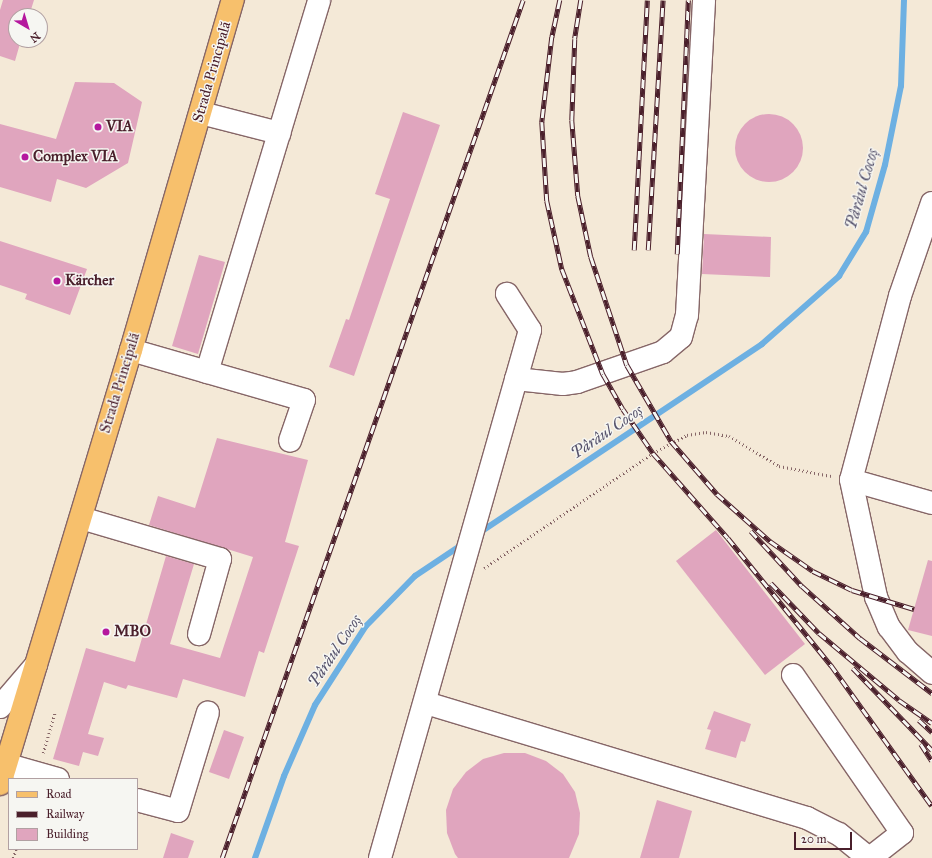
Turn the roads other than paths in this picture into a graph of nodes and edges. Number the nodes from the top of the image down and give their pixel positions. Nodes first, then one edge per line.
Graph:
1 (233, 0) edge
2 (319, 0) edge
3 (704, 0) edge
4 (201, 113) junction
5 (279, 133) junction
6 (932, 203) edge
7 (507, 294) dead end
8 (131, 350) junction
9 (207, 372) junction
10 (516, 379) junction
11 (290, 441) dead end
12 (851, 480) junction
13 (932, 504) edge
14 (81, 518) junction
15 (199, 634) dead end
16 (37, 664) junction
17 (932, 673) edge
18 (793, 675) dead end
19 (426, 703) junction
20 (0, 707) edge
21 (208, 712) dead end
22 (3, 774) edge
23 (55, 778) edge
24 (138, 800) edge
25 (380, 858) edge
26 (870, 858) edge

1 - 4 main road, Strada Principală
2 - 5 lane
3 - 10 lane
4 - 5 lane
4 - 8 main road, Strada Principală
5 - 9 lane
6 - 12 lane
7 - 10 lane
8 - 9 lane
8 - 14 main road, Strada Principală
9 - 11 lane
10 - 19 lane
12 - 13 lane
12 - 17 lane
14 - 15 lane
14 - 16 main road, Strada Principală
16 - 20 lane
16 - 22 main road, Strada Principală
18 - 26 lane
19 - 25 lane
19 - 26 lane
21 - 24 lane
22 - 23 lane

